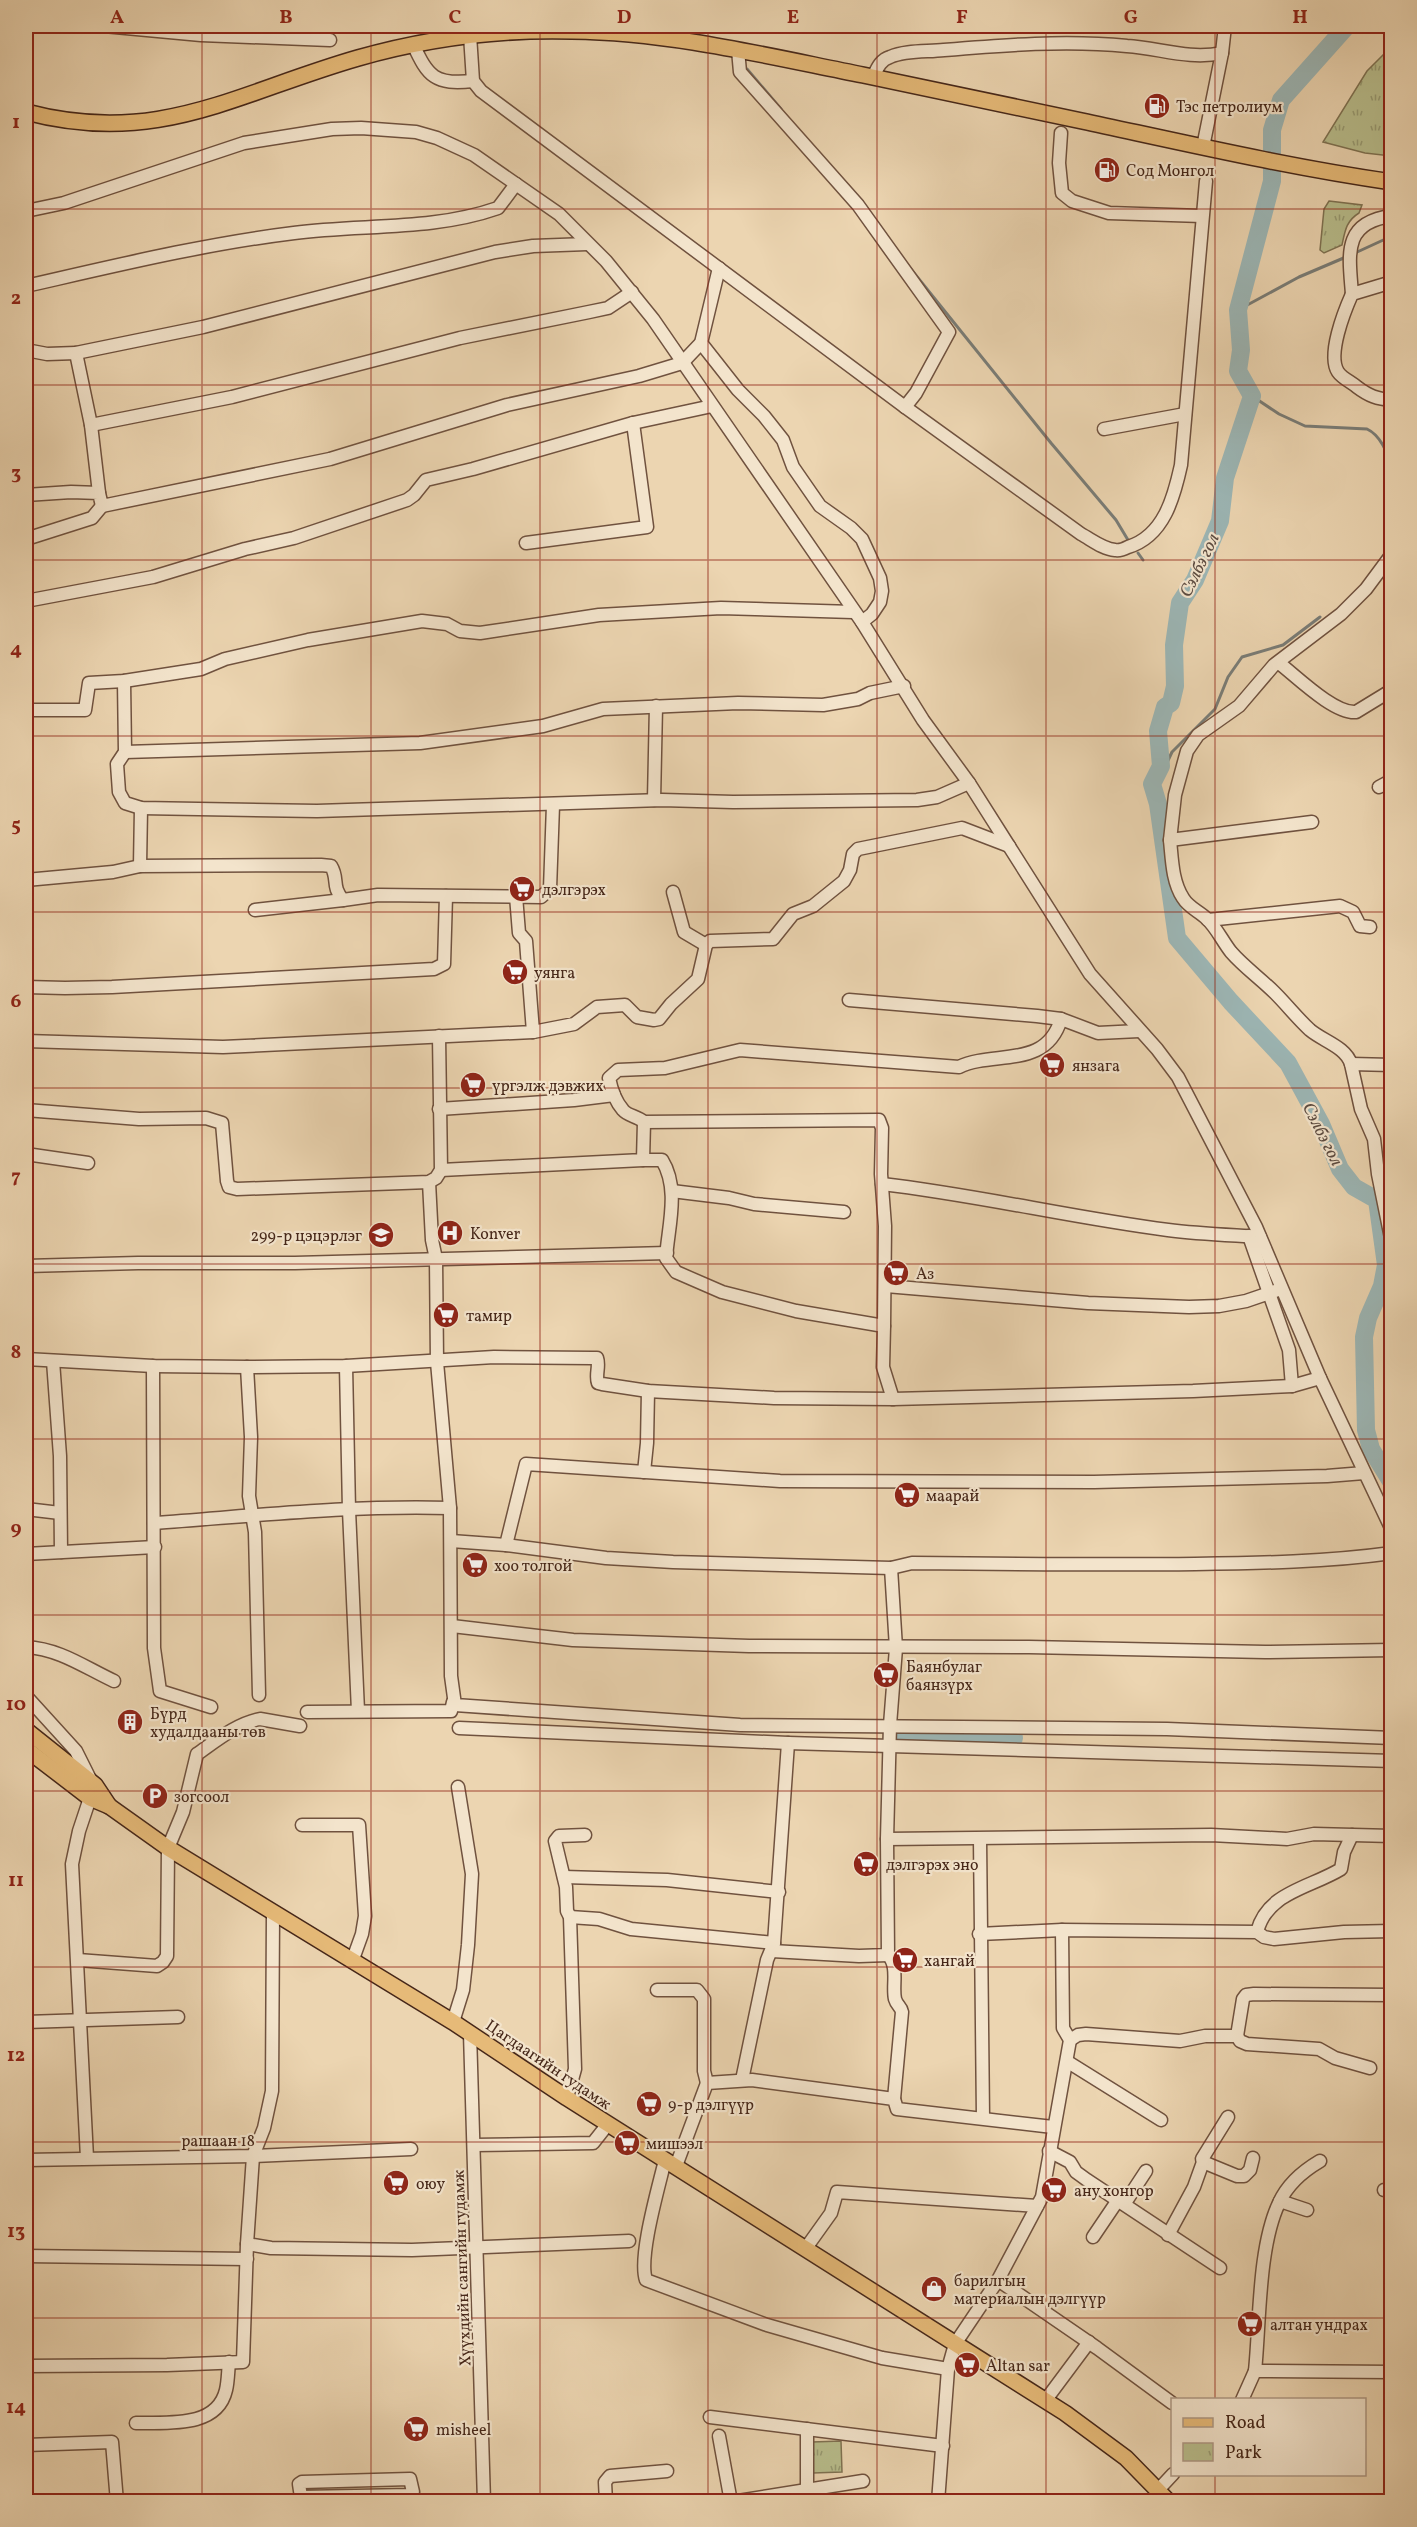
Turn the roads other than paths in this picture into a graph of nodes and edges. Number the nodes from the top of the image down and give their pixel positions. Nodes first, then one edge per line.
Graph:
1 (104, 26) edge
2 (1225, 26) edge
3 (156, 28) edge
4 (480, 31) edge
5 (330, 40) dead end
6 (413, 44) junction
7 (738, 50) junction
8 (1222, 53) junction
9 (873, 77) junction
10 (472, 81) junction
11 (26, 112) edge
12 (1062, 133) dead end
13 (1210, 148) junction
14 (1206, 181) dead end
15 (1392, 182) edge
16 (516, 184) junction
17 (26, 211) edge
18 (1202, 216) junction
19 (1392, 216) edge
20 (587, 244) junction
21 (719, 268) junction
22 (1392, 282) edge
23 (26, 286) edge
24 (632, 292) junction
25 (1352, 294) junction
26 (701, 343) junction
27 (26, 350) edge
28 (76, 353) junction
29 (682, 363) junction
30 (1392, 400) edge
31 (712, 406) junction
32 (905, 407) junction
33 (1185, 414) junction
34 (633, 423) junction
35 (91, 425) junction
36 (1104, 429) dead end
37 (99, 493) junction
38 (26, 495) edge
39 (102, 506) junction
40 (26, 539) edge
41 (526, 543) dead end
42 (1392, 554) edge
43 (26, 601) edge
44 (853, 612) junction
45 (862, 622) junction
46 (1279, 663) junction
47 (124, 681) junction
48 (904, 686) junction
49 (1392, 690) edge
50 (656, 706) junction
51 (26, 710) edge
52 (125, 752) junction
53 (1392, 780) edge
54 (969, 783) junction
55 (1379, 787) dead end
56 (654, 800) junction
57 (554, 805) junction
58 (141, 808) junction
59 (1312, 822) dead end
60 (1170, 840) junction
61 (1009, 846) junction
62 (140, 866) junction
63 (26, 880) edge
64 (673, 892) dead end
65 (446, 896) junction
66 (516, 896) junction
67 (343, 900) junction
68 (255, 910) dead end
69 (1208, 920) junction
70 (1370, 927) dead end
71 (706, 945) junction
72 (26, 987) edge
73 (849, 1000) dead end
74 (1061, 1019) junction
75 (1139, 1031) junction
76 (533, 1032) junction
77 (439, 1036) junction
78 (26, 1041) edge
79 (1351, 1064) junction
80 (1392, 1065) edge
81 (614, 1095) junction
82 (439, 1108) junction
83 (26, 1110) edge
84 (644, 1122) junction
85 (26, 1154) edge
86 (643, 1160) junction
87 (88, 1163) dead end
88 (441, 1170) junction
89 (429, 1182) junction
90 (882, 1184) junction
91 (672, 1191) junction
92 (844, 1212) dead end
93 (1254, 1237) junction
94 (1392, 1243) edge
95 (667, 1253) junction
96 (436, 1259) junction
97 (26, 1266) edge
98 (886, 1286) junction
99 (1281, 1289) junction
100 (1267, 1293) junction
101 (884, 1326) junction
102 (26, 1359) edge
103 (53, 1361) junction
104 (437, 1362) junction
105 (153, 1366) junction
106 (346, 1366) junction
107 (247, 1367) junction
108 (1320, 1378) junction
109 (1292, 1386) junction
110 (648, 1391) junction
111 (893, 1399) junction
112 (644, 1472) junction
113 (1365, 1473) junction
114 (450, 1508) junction
115 (26, 1509) edge
116 (349, 1510) junction
117 (60, 1514) junction
118 (251, 1516) junction
119 (154, 1523) junction
120 (1392, 1530) edge
121 (451, 1542) junction
122 (506, 1545) junction
123 (155, 1547) junction
124 (61, 1552) junction
125 (1392, 1553) edge
126 (26, 1554) edge
127 (891, 1568) junction
128 (452, 1626) junction
129 (26, 1647) edge
130 (896, 1648) junction
131 (1392, 1650) edge
132 (114, 1682) dead end
133 (259, 1695) dead end
134 (26, 1696) edge
135 (453, 1702) junction
136 (211, 1707) dead end
137 (513, 1709) junction
138 (358, 1711) junction
139 (307, 1712) dead end
140 (890, 1725) junction
141 (300, 1726) dead end
142 (459, 1728) dead end
143 (26, 1730) edge
144 (514, 1730) junction
145 (1392, 1738) edge
146 (788, 1743) junction
147 (890, 1745) junction
148 (26, 1749) edge
149 (1392, 1761) edge
150 (458, 1787) dead end
151 (91, 1790) junction
152 (302, 1824) dead end
153 (585, 1835) dead end
154 (1352, 1835) junction
155 (1392, 1836) edge
156 (887, 1839) junction
157 (980, 1839) junction
158 (168, 1848) junction
159 (564, 1877) junction
160 (779, 1892) junction
161 (273, 1912) junction
162 (570, 1917) junction
163 (1062, 1930) junction
164 (1392, 1931) edge
165 (1257, 1932) junction
166 (979, 1934) junction
167 (773, 1947) junction
168 (888, 1955) junction
169 (353, 1959) junction
170 (78, 1960) junction
171 (657, 1990) dead end
172 (1392, 1995) edge
173 (178, 2018) dead end
174 (81, 2019) junction
175 (26, 2022) edge
176 (453, 2022) junction
177 (470, 2033) junction
178 (1237, 2036) junction
179 (1071, 2040) junction
180 (1068, 2062) junction
181 (1370, 2068) dead end
182 (742, 2080) junction
183 (707, 2083) junction
184 (567, 2098) junction
185 (894, 2099) junction
186 (1228, 2117) dead end
187 (983, 2118) junction
188 (1161, 2120) dead end
189 (608, 2124) junction
190 (1053, 2127) junction
191 (474, 2145) junction
192 (411, 2149) dead end
193 (1049, 2151) junction
194 (254, 2156) junction
195 (87, 2158) junction
196 (1253, 2158) dead end
197 (26, 2160) edge
198 (1320, 2161) dead end
199 (1203, 2162) junction
200 (670, 2163) junction
201 (1146, 2171) dead end
202 (1280, 2201) junction
203 (1121, 2202) junction
204 (1037, 2206) junction
205 (1307, 2210) dead end
206 (1168, 2235) junction
207 (1093, 2237) dead end
208 (628, 2241) dead end
209 (247, 2244) junction
210 (477, 2248) junction
211 (806, 2248) junction
212 (26, 2256) edge
213 (247, 2259) junction
214 (1220, 2268) dead end
215 (998, 2280) junction
216 (1089, 2342) junction
217 (955, 2344) junction
218 (229, 2362) junction
219 (26, 2366) edge
220 (948, 2369) junction
221 (1255, 2371) junction
222 (1392, 2372) edge
223 (1243, 2398) edge
224 (1045, 2401) junction
225 (1171, 2402) edge
226 (710, 2417) dead end
227 (136, 2423) dead end
228 (807, 2429) junction
229 (719, 2436) dead end
230 (26, 2445) edge
231 (943, 2446) junction
232 (667, 2471) dead end
233 (1172, 2476) edge
234 (863, 2481) dead end
235 (1159, 2489) junction
236 (807, 2491) junction
237 (351, 2499) edge
238 (117, 2502) edge
239 (484, 2502) edge
240 (606, 2502) edge
241 (731, 2502) edge
242 (938, 2502) edge
243 (1169, 2502) edge

1 - 3 street
2 - 8 street
3 - 5 street
4 - 6 main road
4 - 7 main road
4 - 10 street
6 - 10 street
6 - 11 main road
7 - 9 main road
7 - 32 street
8 - 9 street
8 - 13 street
9 - 13 main road
10 - 21 street
12 - 18 street
13 - 15 main road
14 - 18 street
16 - 17 street
16 - 20 street
16 - 23 street
18 - 33 street
19 - 25 street
20 - 24 street
20 - 28 street
21 - 26 street
21 - 32 street
22 - 25 street
24 - 29 street
24 - 35 street
25 - 30 street
26 - 29 street
26 - 45 street
27 - 28 street
28 - 35 street
29 - 31 street
29 - 39 street
31 - 34 street
31 - 44 street
32 - 33 street
33 - 36 street
34 - 41 street
34 - 43 street
35 - 37 street
37 - 38 street
37 - 39 street
39 - 40 street
42 - 46 street
44 - 45 street
44 - 47 street
45 - 48 street
46 - 49 street
46 - 60 street
47 - 51 street
47 - 52 street
48 - 50 street
48 - 54 street
50 - 52 street
50 - 56 street
52 - 58 street
53 - 55 street
54 - 56 street
54 - 61 street
56 - 57 street
57 - 58 street
57 - 66 street
58 - 62 street
59 - 60 street
60 - 69 street
61 - 71 street
61 - 75 street
62 - 63 street
62 - 67 street
64 - 71 street
65 - 66 street
65 - 67 street
65 - 72 street
66 - 76 street
67 - 68 street
69 - 70 street
69 - 79 street
71 - 76 street
73 - 74 street
74 - 75 street
74 - 81 street
75 - 93 street
76 - 77 street
77 - 78 street
77 - 82 street
79 - 80 street
79 - 94 street
81 - 82 street
81 - 84 street
82 - 88 street
83 - 89 street
84 - 86 street
84 - 90 street
85 - 87 street
86 - 88 street
86 - 91 street
88 - 89 street
89 - 96 street
90 - 93 street
90 - 98 street
91 - 92 street
91 - 95 street
93 - 99 street
93 - 100 street
95 - 96 street
95 - 101 street
96 - 97 street
96 - 104 street
98 - 100 street
98 - 101 street
99 - 100 street
99 - 108 street
100 - 109 street
101 - 111 street
102 - 103 street
103 - 105 street
103 - 117 street
104 - 106 street
104 - 110 street
104 - 114 street
105 - 107 street
105 - 119 street
106 - 107 street
106 - 116 street
107 - 118 street
108 - 109 street
108 - 113 street
109 - 111 street
110 - 111 street
110 - 112 street
112 - 113 street
112 - 122 street
113 - 120 street
114 - 116 street
114 - 121 street
115 - 117 street
116 - 118 street
116 - 138 street
117 - 124 street
118 - 119 street
118 - 133 street
119 - 123 street
121 - 122 street
121 - 128 street
122 - 127 street
123 - 124 street
123 - 136 street
124 - 126 street
125 - 127 street
127 - 130 street
128 - 130 street
128 - 135 street
129 - 132 street
130 - 131 street
130 - 140 street
134 - 151 street
135 - 137 street
135 - 138 street
137 - 140 street
137 - 144 street
138 - 139 street
140 - 145 street
140 - 147 street
141 - 158 street
142 - 144 street
143 - 151 main road, Цагдаагийн гудамж
144 - 146 street
146 - 147 street
146 - 160 street
147 - 149 street
147 - 156 street
148 - 151 main road, Цагдаагийн гудамж
150 - 176 street
151 - 158 main road, Цагдаагийн гудамж
151 - 170 street
152 - 169 street
153 - 159 street
154 - 155 street
154 - 157 street
154 - 165 street
156 - 157 street
156 - 168 street
157 - 166 street
158 - 161 main road, Цагдаагийн гудамж
158 - 170 street
159 - 160 street
159 - 162 street
160 - 167 street
161 - 169 main road, Цагдаагийн гудамж
161 - 194 street
162 - 167 street
162 - 184 street
163 - 165 street
163 - 166 street
163 - 179 street
164 - 165 street
166 - 187 street
167 - 168 street
167 - 182 street
168 - 185 street
169 - 176 main road, Цагдаагийн гудамж
170 - 174 street
171 - 183 street
172 - 178 street
173 - 174 street
174 - 175 street
174 - 195 street
176 - 177 main road, Цагдаагийн гудамж
177 - 184 main road, Цагдаагийн гудамж
177 - 191 street, Хүүхдийн сангийн гудамж
178 - 179 street
178 - 181 street
179 - 180 street
180 - 188 street
180 - 190 street
182 - 183 street
182 - 185 street
183 - 200 street
184 - 189 main road, Цагдаагийн гудамж
185 - 187 street
186 - 199 street
187 - 190 street
189 - 191 street
189 - 200 main road, Цагдаагийн гудамж
190 - 193 street
191 - 210 street, Хүүхдийн сангийн гудамж
192 - 194 street, рашаан 18
193 - 203 street
193 - 204 street
194 - 195 street, рашаан 18
194 - 209 street
195 - 197 street, рашаан 18
196 - 199 street
198 - 202 street
199 - 206 street
200 - 211 main road, Цагдаагийн гудамж
200 - 220 street
201 - 203 street
202 - 205 street
202 - 221 street
203 - 206 street
203 - 207 street
204 - 211 street
204 - 215 street
206 - 214 street
208 - 210 street
209 - 210 street
209 - 213 street
210 - 239 street, Хүүхдийн сангийн гудамж
211 - 217 main road, Цагдаагийн гудамж
212 - 213 street
213 - 218 street
215 - 216 street
215 - 217 street
216 - 224 street
216 - 225 street
217 - 220 street
217 - 224 main road, Цагдаагийн гудамж
218 - 219 street
218 - 227 street
220 - 231 street
221 - 222 street
221 - 223 street
224 - 235 main road, Цагдаагийн гудамж
226 - 228 street
228 - 231 street
228 - 236 street
229 - 241 street
230 - 238 street
231 - 242 street
232 - 240 street
233 - 235 street
234 - 236 street
235 - 243 main road, Цагдаагийн гудамж
236 - 241 street
237 - 237 street

